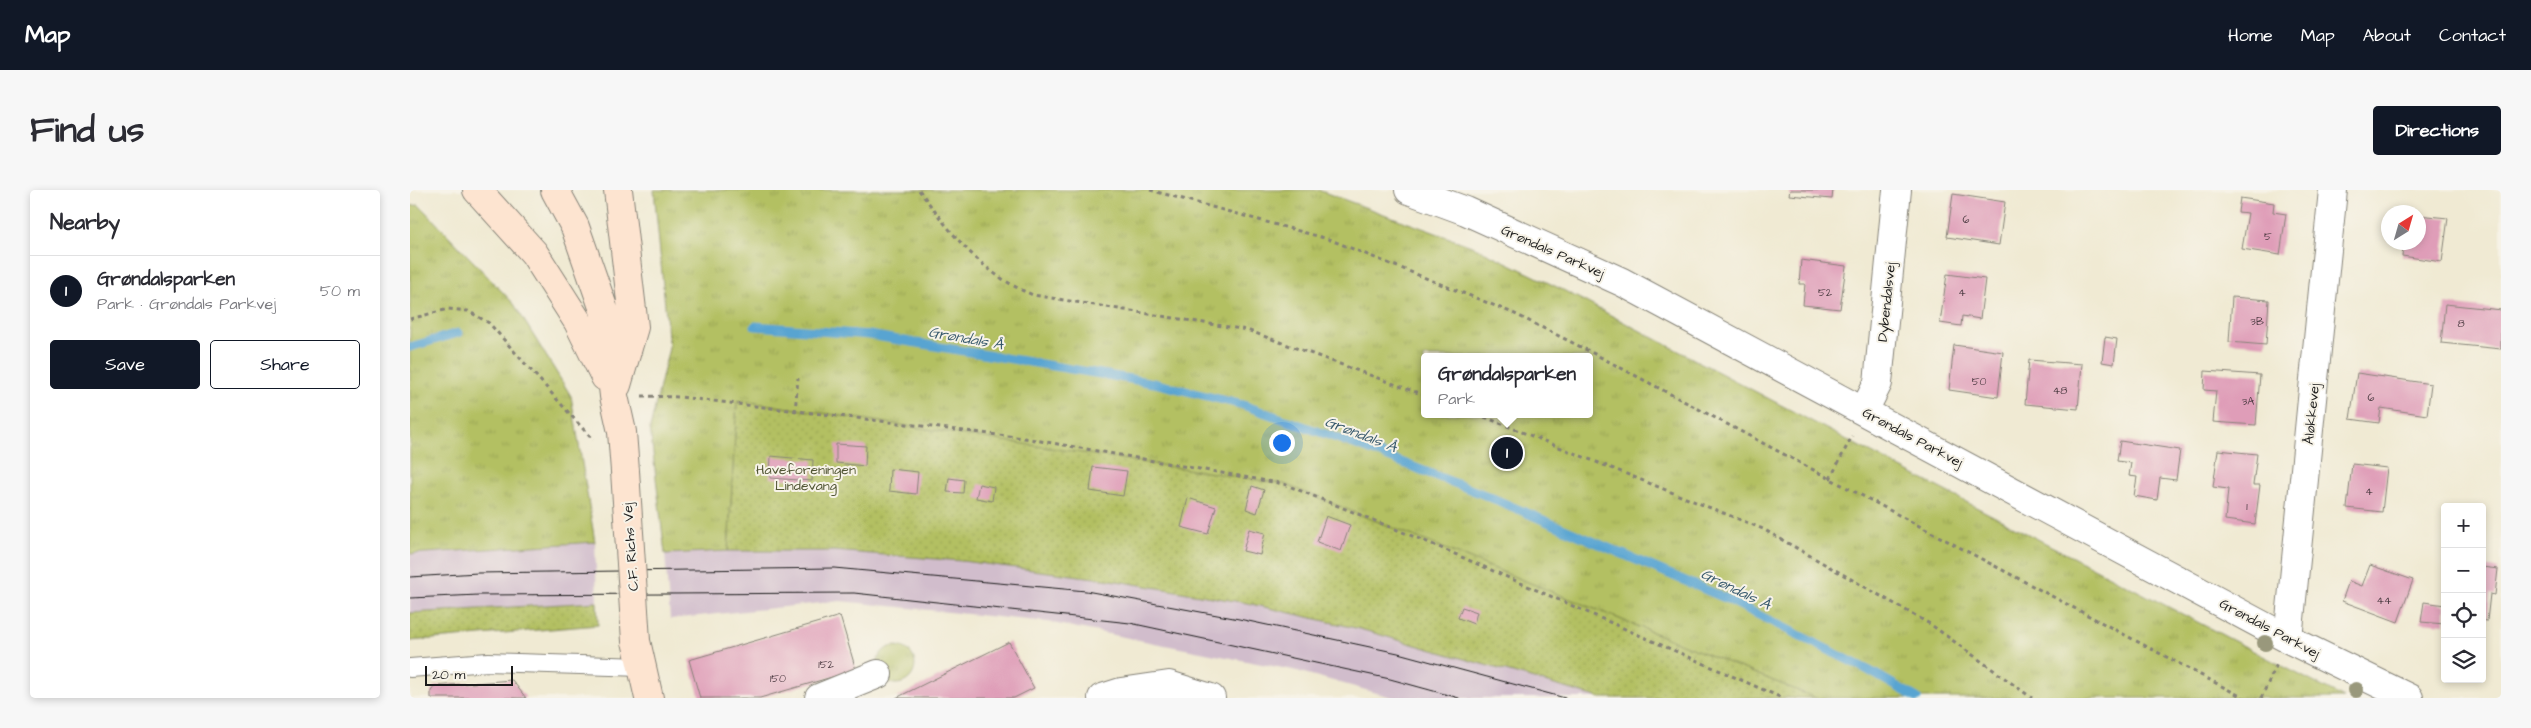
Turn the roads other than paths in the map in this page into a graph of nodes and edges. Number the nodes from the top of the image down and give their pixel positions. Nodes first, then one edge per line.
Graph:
1 (477, 190) edge
2 (555, 190) edge
3 (618, 190) edge
4 (1409, 190) edge
5 (1897, 190) edge
6 (2333, 190) edge
7 (614, 396) junction
8 (1864, 411) junction
9 (2288, 639) junction
10 (410, 668) edge
11 (642, 668) junction
12 (878, 674) dead end
13 (649, 698) edge
14 (819, 698) edge
15 (1102, 698) edge
16 (1211, 698) edge
17 (2409, 698) edge

1 - 7 street, C.F. Richs Vej
2 - 7 street, C.F. Richs Vej
3 - 7 street, C.F. Richs Vej
4 - 8 street, Grøndals Parkvej
5 - 8 street, Dybendalsvej
6 - 9 street, Åløkkevej
7 - 11 street, C.F. Richs Vej, bridge
8 - 9 street, Grøndals Parkvej
9 - 17 street, Grøndals Parkvej
10 - 11 lane
11 - 13 street, C.F. Richs Vej
12 - 14 street
15 - 16 street

